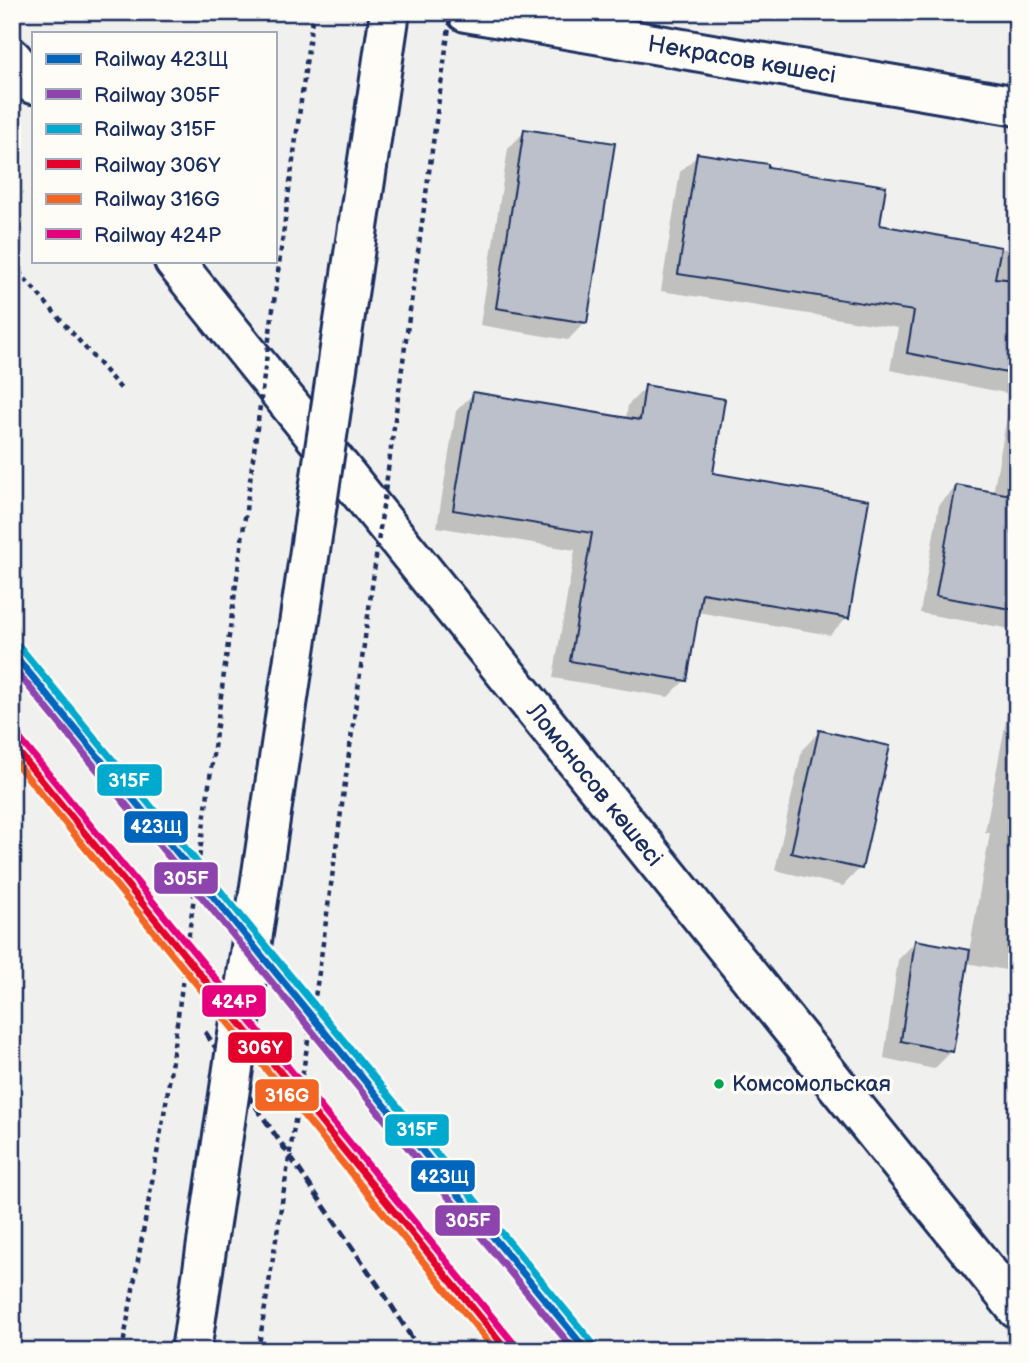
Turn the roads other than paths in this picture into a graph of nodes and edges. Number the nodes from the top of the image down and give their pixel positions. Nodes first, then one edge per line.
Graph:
1 (390, 12) edge
2 (483, 14) edge
3 (12, 58) edge
4 (32, 83) edge
5 (1017, 106) edge
6 (175, 262) edge
7 (1017, 1309) edge
8 (191, 1351) edge

1 - 8 main road, bridge
2 - 5 main road, Некрасов көшесі
3 - 4 main road
6 - 7 main road, Ломоносов көшесі

